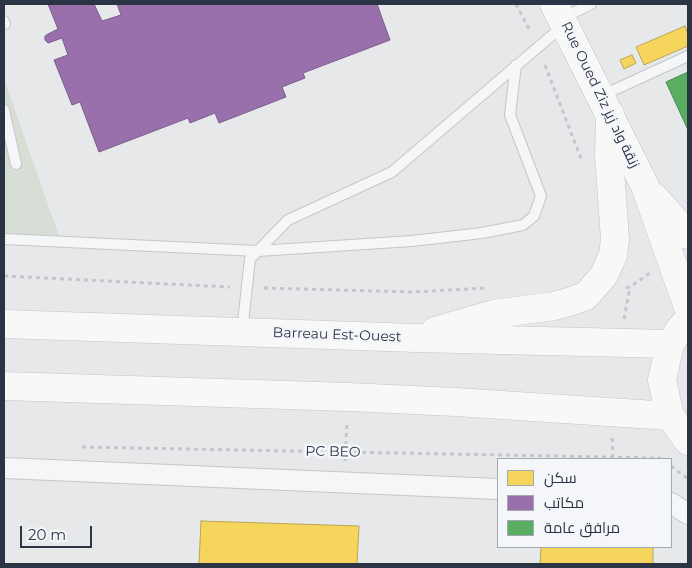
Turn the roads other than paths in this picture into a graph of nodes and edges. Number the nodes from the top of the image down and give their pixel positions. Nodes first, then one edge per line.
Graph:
1 (591, 4) edge
2 (560, 15) edge
3 (688, 56) edge
4 (516, 65) junction
5 (605, 105) junction
6 (4, 110) edge
7 (16, 164) dead end
8 (645, 186) junction
9 (688, 235) edge
10 (4, 239) edge
11 (258, 251) junction
12 (688, 307) edge
13 (688, 320) edge
14 (4, 324) edge
15 (242, 331) junction
16 (416, 338) junction
17 (670, 344) junction
18 (4, 386) edge
19 (670, 416) junction
20 (688, 441) edge
21 (4, 468) edge
22 (497, 489) edge
23 (672, 504) edge
24 (688, 514) edge

1 - 2 lane
2 - 4 lane
2 - 5 main road, Rue Oued Ziz زنقة واد زيز
3 - 5 lane
4 - 11 lane
4 - 11 lane
5 - 8 main road, Rue Oued Ziz زنقة واد زيز
5 - 16 main road
6 - 7 lane
8 - 9 main road, Rue Oued Ziz زنقة واد زيز
8 - 12 main road, Rue Oued Ziz زنقة واد زيز
10 - 11 lane
11 - 15 lane
13 - 17 main road
14 - 15 main road, Barreau Est-Ouest
15 - 16 main road, Barreau Est-Ouest
16 - 17 main road, Barreau Est-Ouest
17 - 19 main road
18 - 19 main road
19 - 20 main road
21 - 22 street
23 - 24 street

